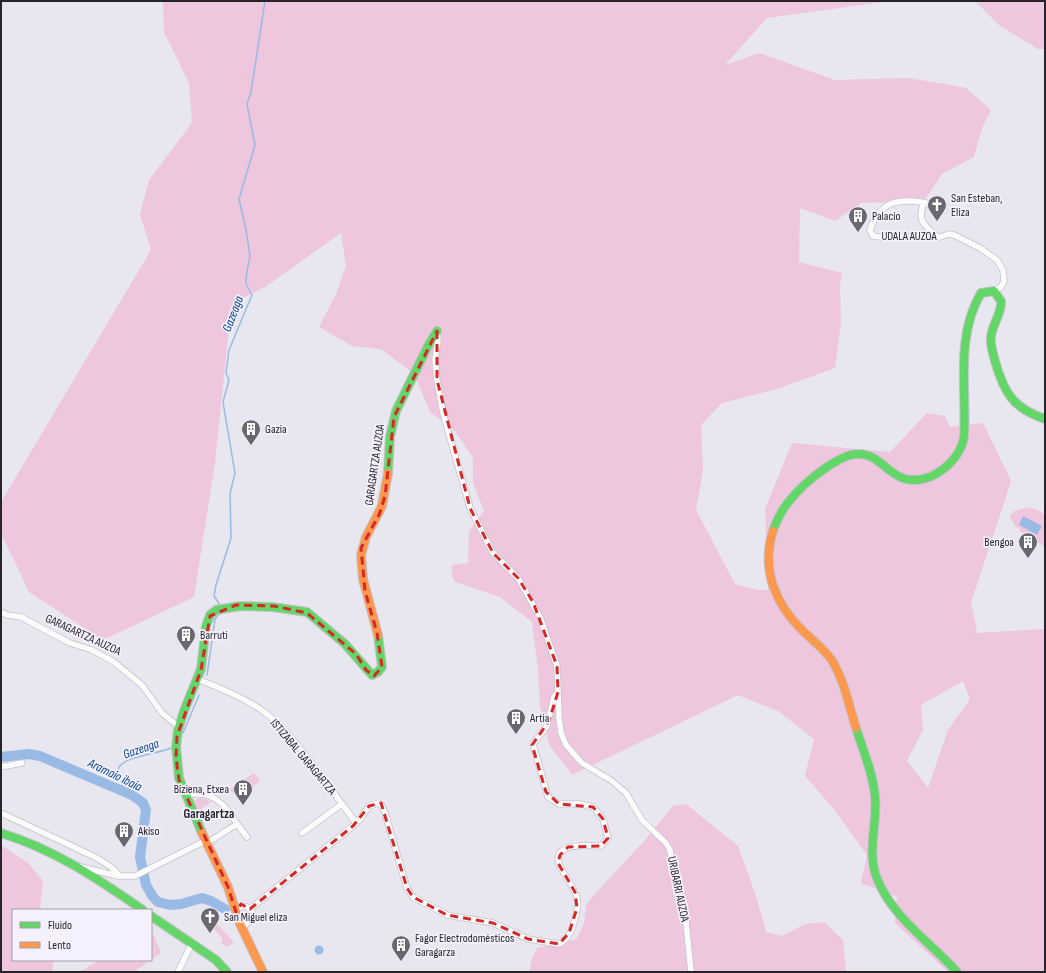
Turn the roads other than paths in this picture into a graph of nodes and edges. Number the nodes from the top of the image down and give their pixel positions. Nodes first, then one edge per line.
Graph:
1 (924, 203) junction
2 (944, 210) dead end
3 (937, 237) junction
4 (994, 291) junction
5 (437, 331) joint
6 (1045, 419) edge
7 (1, 612) edge
8 (555, 660) joint
9 (197, 679) junction
10 (558, 692) junction
11 (179, 728) junction
12 (22, 763) dead end
13 (1, 767) edge
14 (185, 796) junction
15 (342, 804) junction
16 (1, 813) edge
17 (356, 823) junction
18 (237, 824) junction
19 (1, 833) edge
20 (302, 833) dead end
21 (247, 837) dead end
22 (206, 842) junction
23 (76, 866) junction
24 (120, 876) junction
25 (235, 907) junction
26 (141, 909) edge
27 (250, 909) junction
28 (152, 917) edge
29 (240, 924) junction
30 (192, 943) junction
31 (178, 972) edge
32 (227, 972) edge
33 (263, 972) edge
34 (691, 972) edge
35 (957, 972) edge

1 - 2 street, UDALA AUZOA
1 - 3 street
1 - 3 street, UDALA AUZOA
3 - 4 street, UDALA AUZOA
4 - 6 street
4 - 35 street
5 - 8 street, GARAGARTZA AUZOA
5 - 9 street, GARAGARTZA AUZOA
7 - 11 street, GARAGARTZA AUZOA
8 - 10 street, URIBARRI AUZOA
9 - 11 street, GARAGARTZA AUZOA
9 - 15 street, ISTIZABAL GARAGARTZA
10 - 17 street
10 - 34 street, URIBARRI AUZOA
11 - 14 street, GARAGARTZA AUZOA
12 - 13 street
14 - 18 street
14 - 22 street, GARAGARTZA AUZOA
15 - 17 street, ISTIZABAL GARAGARTZA
15 - 20 street
16 - 24 street
17 - 27 street
18 - 21 street
18 - 22 street
19 - 23 street
22 - 24 street
22 - 25 street, GARAGARTZA AUZOA
23 - 24 street
23 - 26 street
25 - 27 street
25 - 29 street, GARAGARTZA AUZOA
27 - 29 street
28 - 30 street
29 - 33 street, GARAGARTZA AUZOA
30 - 31 street
30 - 32 street

